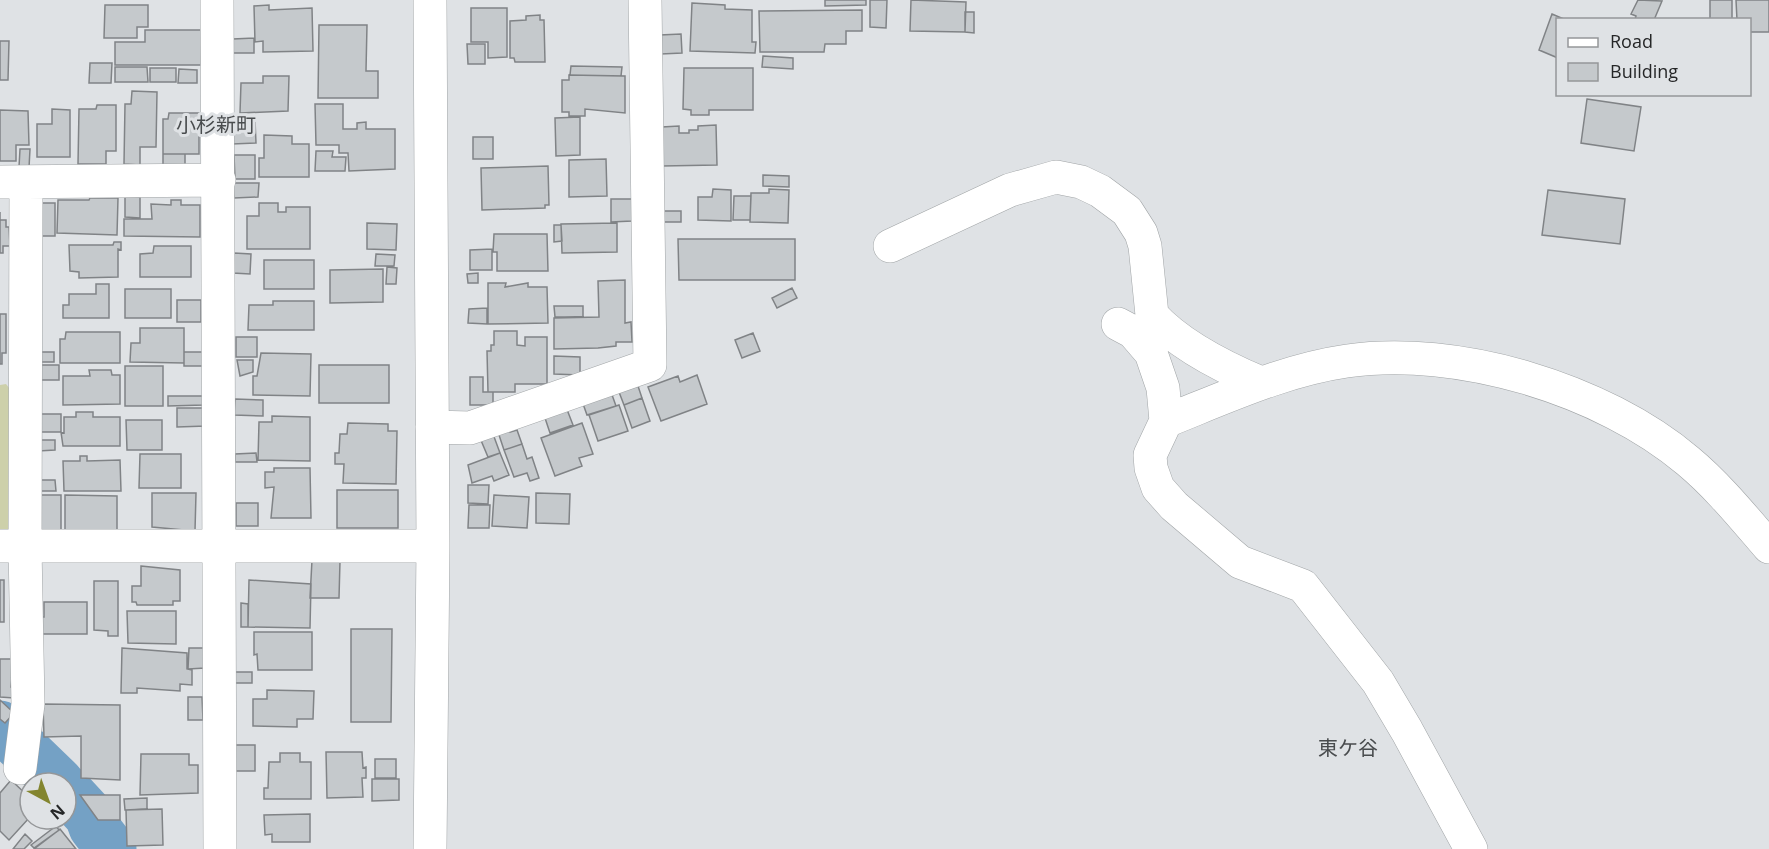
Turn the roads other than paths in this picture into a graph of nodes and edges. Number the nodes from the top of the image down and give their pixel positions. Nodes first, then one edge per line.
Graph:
1 (217, 0) edge
2 (430, 0) edge
3 (645, 0) edge
4 (219, 180) junction
5 (13, 182) edge
6 (890, 246) dead end
7 (1152, 315) junction
8 (1118, 324) dead end
9 (1151, 353) junction
10 (12, 376) edge
11 (1261, 383) junction
12 (1166, 421) junction
13 (432, 427) junction
14 (221, 545) junction
15 (1768, 545) edge
16 (433, 546) junction
17 (12, 547) edge
18 (22, 754) dead end
19 (220, 849) edge
20 (430, 849) edge
21 (1471, 849) edge

1 - 4 street
2 - 13 street
3 - 13 street
4 - 5 street
4 - 14 street
5 - 10 street
6 - 7 street
7 - 9 street
7 - 11 street
8 - 9 street
9 - 12 street
10 - 17 street
11 - 12 street
11 - 15 street
12 - 21 street
13 - 16 street
14 - 16 street
14 - 17 street
14 - 19 street
16 - 20 street
17 - 18 street

